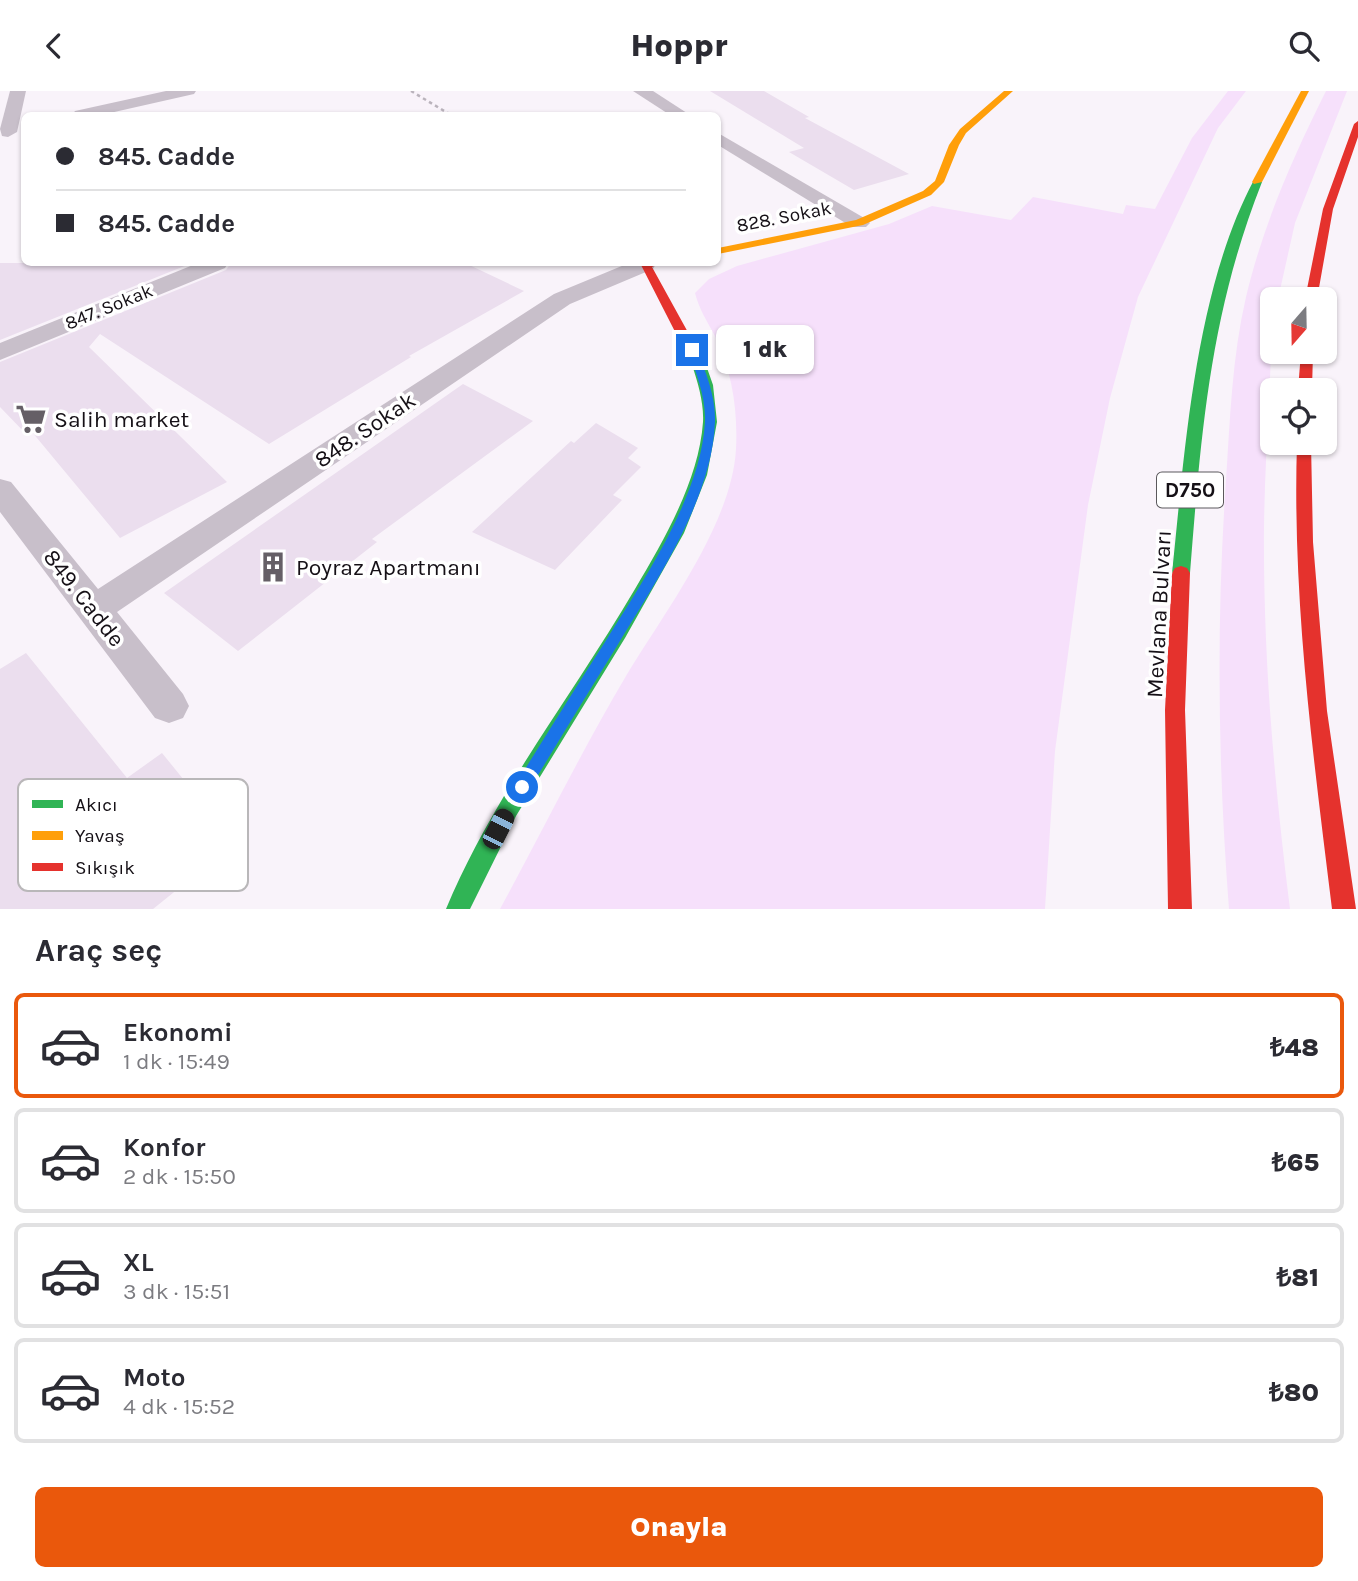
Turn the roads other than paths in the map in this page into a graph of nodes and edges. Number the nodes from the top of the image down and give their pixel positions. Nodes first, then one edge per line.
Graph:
1 (18, 91) edge
2 (188, 91) edge
3 (640, 91) edge
4 (1009, 91) edge
5 (1305, 91) edge
6 (99, 112) edge
7 (676, 112) edge
8 (1358, 124) edge
9 (11, 132) edge
10 (721, 140) edge
11 (859, 223) junction
12 (721, 250) edge
13 (210, 266) edge
14 (640, 266) edge
15 (649, 266) edge
16 (1313, 287) edge
17 (0, 352) edge
18 (1304, 455) edge
19 (0, 490) edge
20 (93, 610) junction
21 (169, 706) dead end
22 (458, 909) edge
23 (1180, 909) edge
24 (1344, 909) edge

1 - 9 street
2 - 6 street
3 - 7 street
4 - 11 main road, 828. Sokak
5 - 23 main road, Mevlana Bulvarı / D750
8 - 16 main road
10 - 11 street
11 - 12 main road, 828. Sokak
13 - 17 street, 847. Sokak
14 - 20 street, 848. Sokak
15 - 22 main road
18 - 24 main road
19 - 20 street, 849. Cadde
20 - 21 street, 849. Cadde

